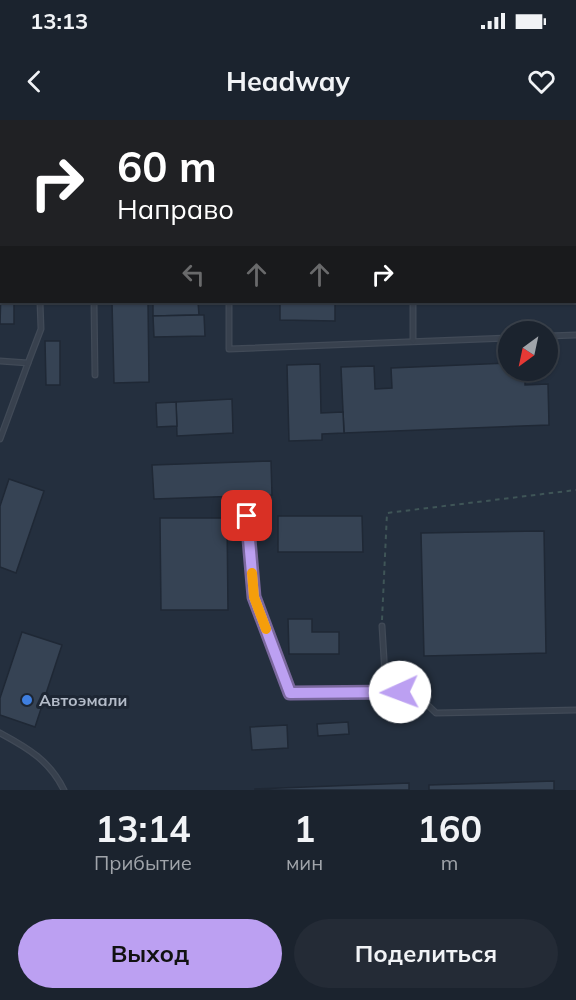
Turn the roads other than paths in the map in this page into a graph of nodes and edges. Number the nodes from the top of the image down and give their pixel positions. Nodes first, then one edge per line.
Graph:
1 (40, 303) edge
2 (94, 303) edge
3 (229, 303) edge
4 (413, 303) edge
5 (576, 335) edge
6 (558, 336) edge
7 (498, 338) edge
8 (413, 341) junction
9 (0, 361) edge
10 (28, 363) junction
11 (95, 375) dead end
12 (0, 439) edge
13 (247, 516) dead end
14 (382, 626) road end
15 (386, 692) junction
16 (576, 710) edge
17 (0, 733) edge
18 (64, 790) edge

1 - 10 lane
2 - 11 lane
3 - 8 lane
4 - 8 lane
5 - 6 lane
7 - 8 lane
9 - 10 lane
10 - 12 lane
13 - 15 lane
14 - 15 lane
15 - 16 lane
17 - 18 lane

